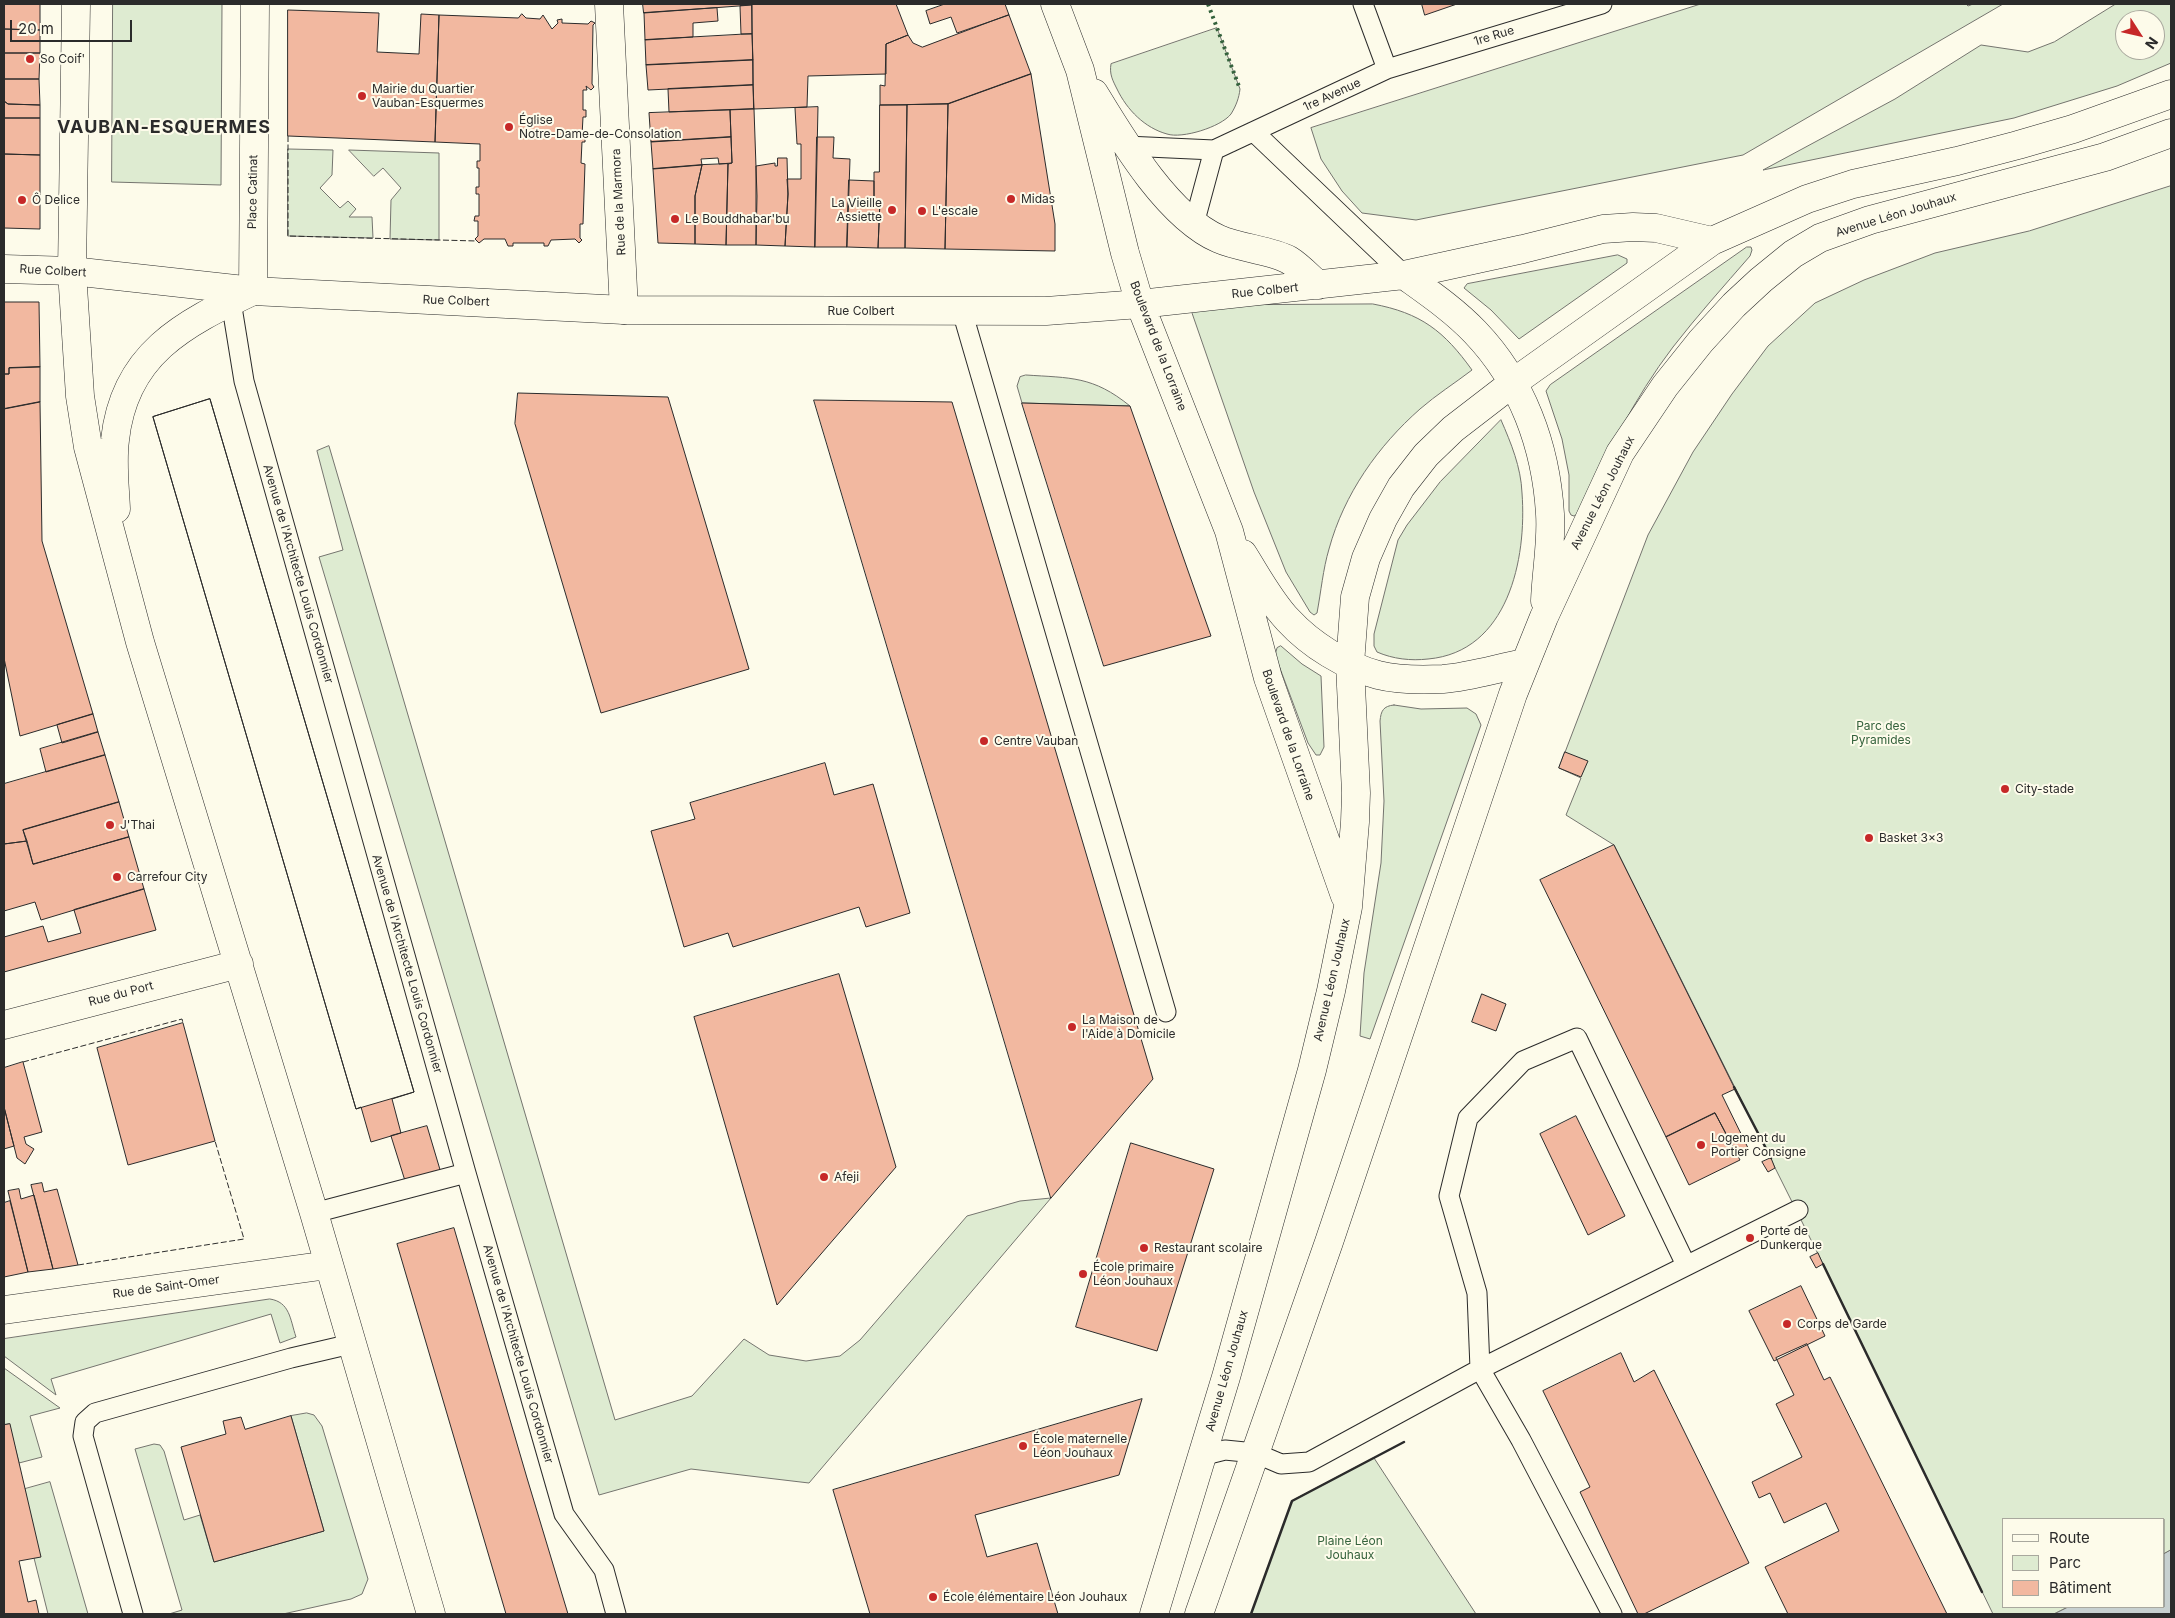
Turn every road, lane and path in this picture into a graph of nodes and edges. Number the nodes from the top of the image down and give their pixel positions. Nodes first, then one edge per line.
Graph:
1 (76, 4) edge
2 (255, 4) edge
3 (609, 4) edge
4 (1055, 4) edge
5 (1363, 4) edge
6 (1602, 4) edge
7 (1386, 69) junction
8 (1080, 70) junction
9 (2171, 94) edge
10 (1254, 132) junction
11 (2171, 133) edge
12 (1126, 146) junction
13 (1214, 150) junction
14 (1194, 224) junction
15 (1712, 241) junction
16 (4, 269) edge
17 (72, 270) junction
18 (1404, 275) junction
19 (1318, 285) junction
20 (242, 296) junction
21 (1140, 304) junction
22 (624, 310) junction
23 (962, 311) junction
24 (1514, 382) junction
25 (1229, 531) junction
26 (120, 566) junction
27 (1544, 617) junction
28 (1525, 663) junction
29 (1350, 664) junction
30 (1348, 907) junction
31 (239, 964) junction
32 (1166, 1012) dead end
33 (4, 1025) edge
34 (466, 1173) junction
35 (1798, 1210) dead end
36 (314, 1213) junction
37 (328, 1265) junction
38 (1686, 1265) junction
39 (4, 1310) edge
40 (351, 1344) junction
41 (1480, 1370) junction
42 (1256, 1453) junction
43 (1201, 1456) junction
44 (427, 1613) edge
45 (133, 1614) edge
46 (616, 1614) edge
47 (1154, 1614) edge
48 (1199, 1614) edge
49 (1612, 1614) edge

1 - 17 main road
2 - 20 main road, Place Catinat
3 - 22 main road, Rue de la Marmora
4 - 8 main road, Boulevard de la Lorraine
5 - 7 lane
6 - 7 lane, 1re Rue
7 - 10 lane, 1re Avenue
8 - 12 main road, Boulevard de la Lorraine
8 - 21 main road, Boulevard de la Lorraine
9 - 15 main road, Avenue Léon Jouhaux
10 - 13 lane, 1re Avenue
10 - 18 lane
11 - 27 main road, Avenue Léon Jouhaux
12 - 13 lane
12 - 14 main road, Boulevard de la Lorraine
13 - 14 lane
14 - 19 main road, Boulevard de la Lorraine
15 - 18 main road, Rue Colbert
15 - 24 main road, Avenue Léon Jouhaux
16 - 17 main road, Rue Colbert
17 - 20 main road, Rue Colbert
17 - 26 main road
18 - 19 main road, Rue Colbert
18 - 24 main road, Avenue Léon Jouhaux
19 - 21 main road, Rue Colbert
20 - 22 main road, Rue Colbert
20 - 26 main road
20 - 34 lane, Avenue de l'Architecte Louis Cordonnier
21 - 23 main road, Rue Colbert
21 - 25 main road, Boulevard de la Lorraine
22 - 23 main road, Rue Colbert
23 - 32 lane
24 - 27 main road, Avenue Léon Jouhaux
24 - 29 main road, Avenue Léon Jouhaux
25 - 29 main road, Boulevard de la Lorraine
25 - 30 main road, Boulevard de la Lorraine
26 - 31 main road
27 - 28 main road, Avenue Léon Jouhaux
28 - 29 main road, Boulevard de la Lorraine
28 - 42 main road, Avenue Léon Jouhaux
29 - 30 main road, Avenue Léon Jouhaux
30 - 43 main road, Avenue Léon Jouhaux
31 - 33 main road, Rue du Port
31 - 36 main road
34 - 36 lane
34 - 46 lane, Avenue de l'Architecte Louis Cordonnier
35 - 38 lane
36 - 37 main road
37 - 39 main road, Rue de Saint-Omer
37 - 40 main road
38 - 41 lane
38 - 41 lane
40 - 44 main road
40 - 45 lane
41 - 42 lane
41 - 49 lane
42 - 43 lane
42 - 48 main road, Avenue Léon Jouhaux
43 - 47 main road, Avenue Léon Jouhaux

